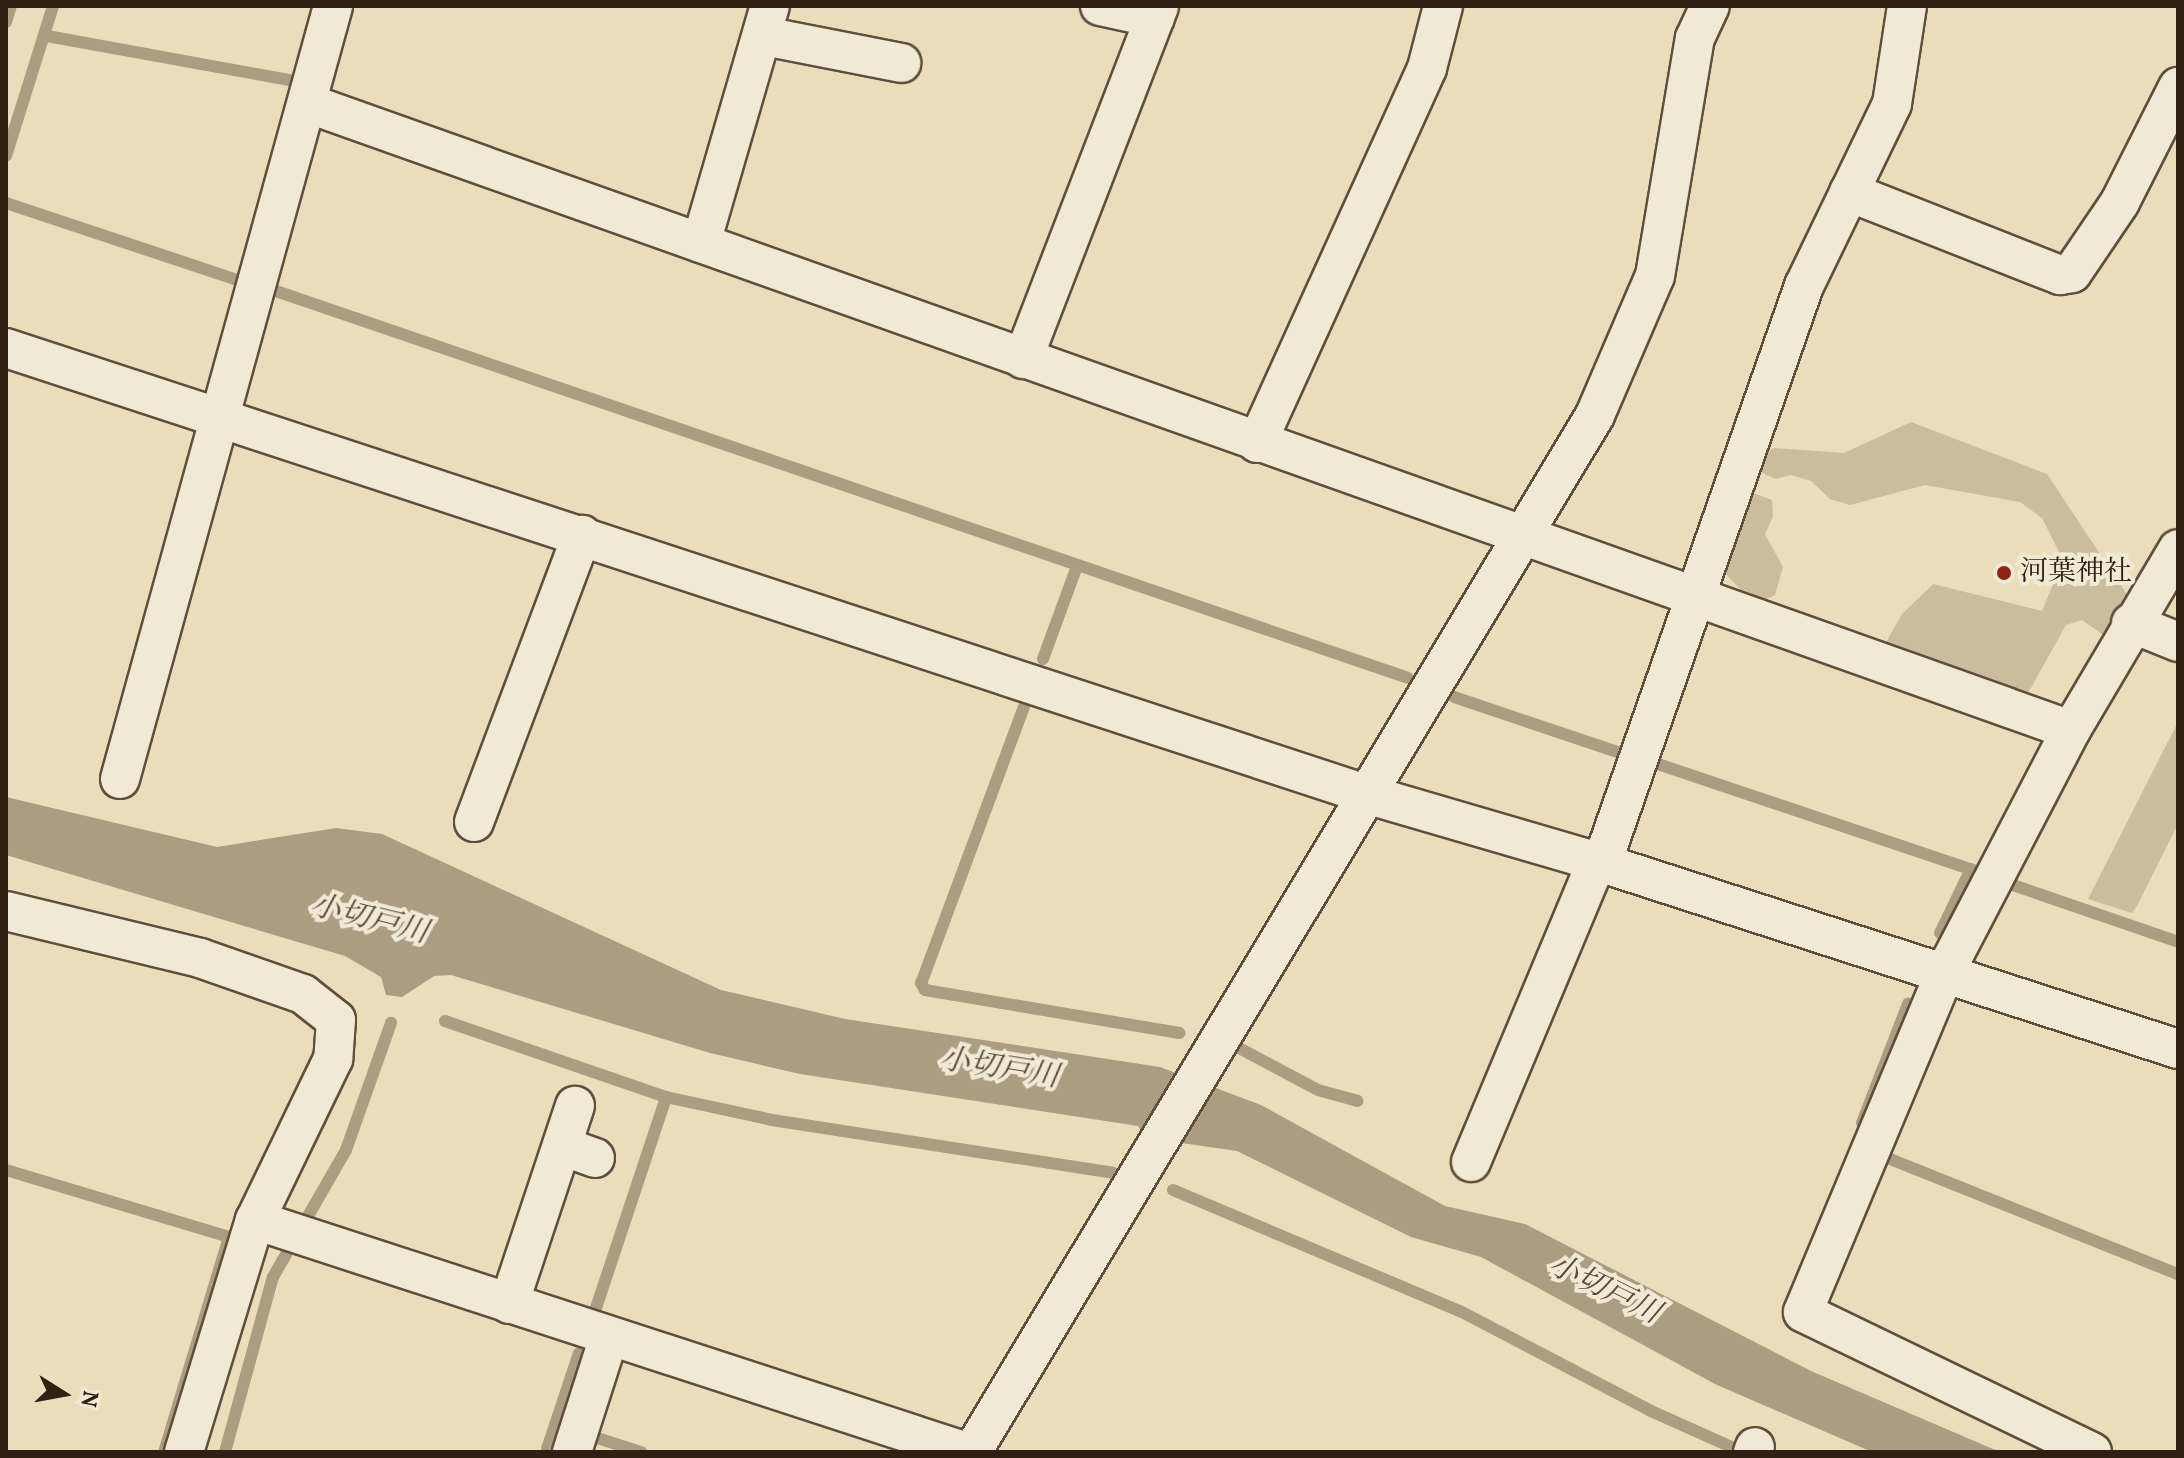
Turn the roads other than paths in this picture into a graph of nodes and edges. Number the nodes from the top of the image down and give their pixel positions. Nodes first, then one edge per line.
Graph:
1 (333, 6) edge
2 (1100, 6) edge
3 (1443, 6) edge
4 (1710, 6) edge
5 (1907, 6) edge
6 (1157, 12) edge
7 (767, 21) edge
8 (901, 63) dead end
9 (2178, 87) edge
10 (307, 103) junction
11 (1849, 192) junction
12 (701, 243) junction
13 (6, 348) edge
14 (1023, 359) junction
15 (217, 415) junction
16 (1257, 443) junction
17 (582, 535) junction
18 (1523, 538) junction
19 (2178, 549) edge
20 (1699, 598) junction
21 (2131, 623) junction
22 (2178, 642) edge
23 (2071, 730) junction
24 (120, 779) dead end
25 (1366, 794) junction
26 (474, 822) dead end
27 (1599, 862) junction
28 (6, 911) edge
29 (1945, 972) junction
30 (2178, 1049) edge
31 (575, 1106) dead end
32 (1471, 1162) dead end
33 (282, 1229) junction
34 (509, 1304) junction
35 (609, 1337) junction
36 (184, 1452) edge
37 (572, 1452) edge
38 (969, 1452) edge
39 (2092, 1452) edge

1 - 10 street
2 - 6 street
3 - 16 street
4 - 18 street
5 - 11 street
6 - 14 street
7 - 8 street
7 - 12 street
9 - 11 street
10 - 12 street
10 - 15 street
11 - 20 street
12 - 14 street
13 - 15 street
14 - 16 street
15 - 17 street
15 - 24 street
16 - 18 street
17 - 25 street
17 - 26 street
18 - 20 street
18 - 25 street
19 - 21 street
20 - 23 street
20 - 27 street
21 - 22 street
21 - 23 street
23 - 29 street
25 - 27 street
25 - 38 street
27 - 29 street
27 - 32 street
28 - 33 street
29 - 30 street
29 - 39 street
31 - 34 street
33 - 34 street
33 - 36 street
34 - 35 street
35 - 37 street
35 - 38 street

